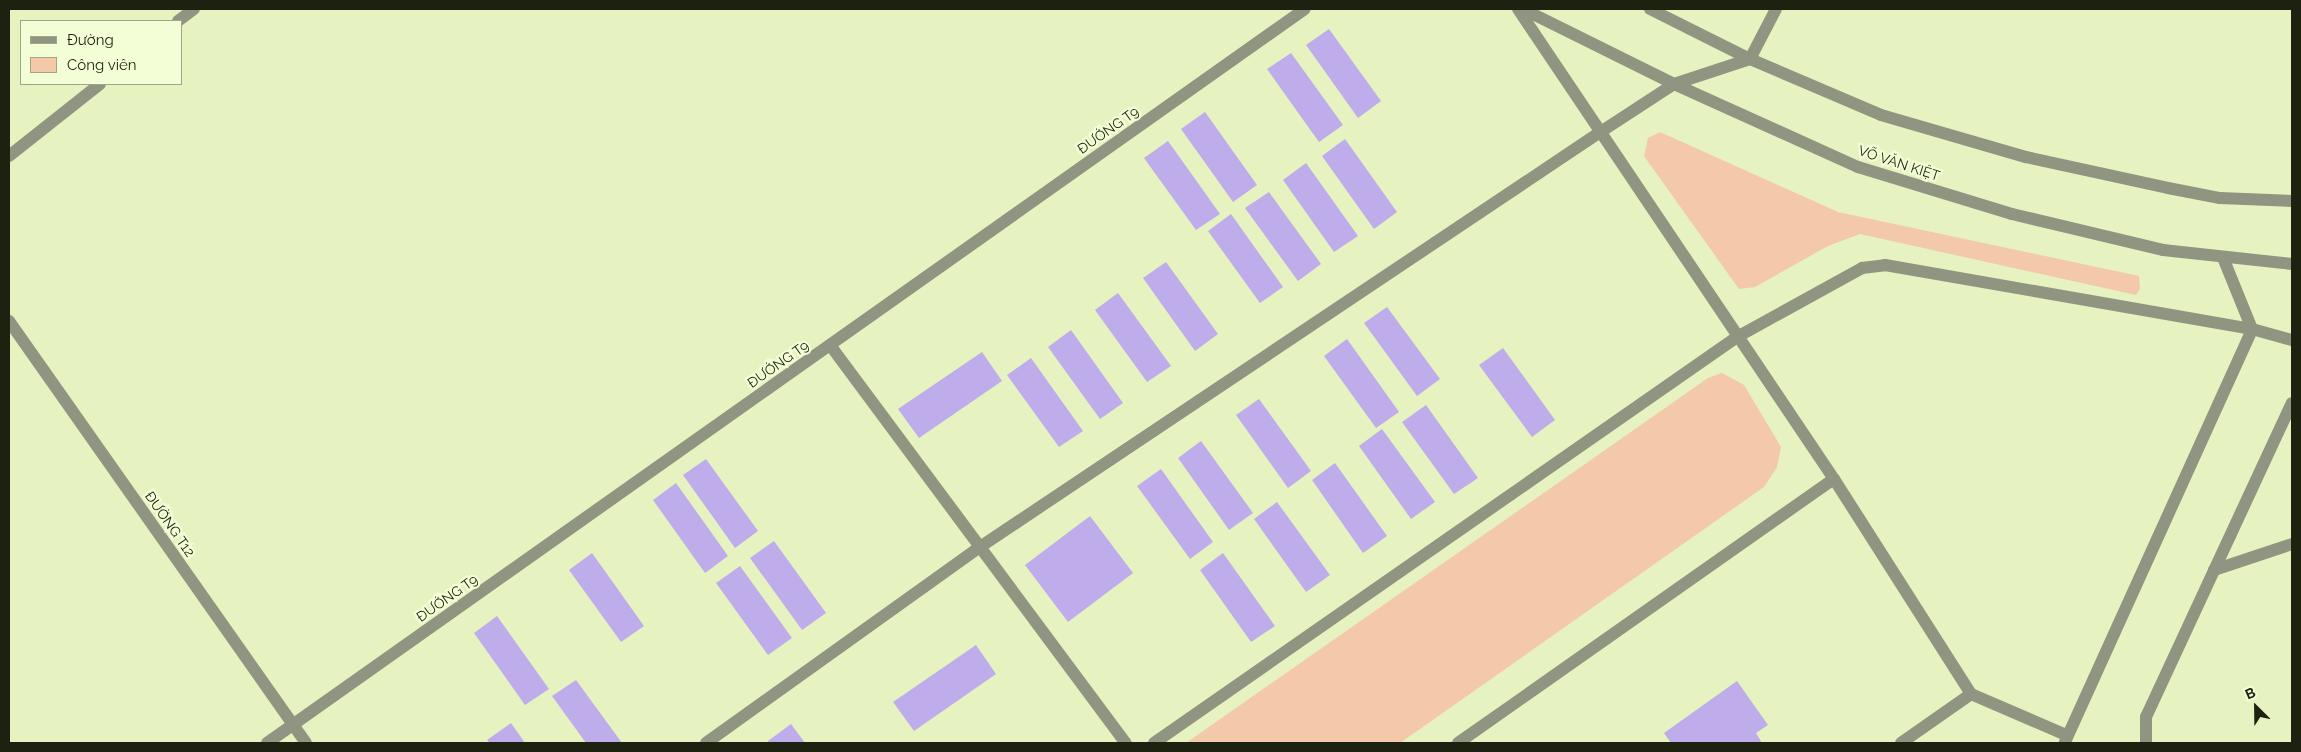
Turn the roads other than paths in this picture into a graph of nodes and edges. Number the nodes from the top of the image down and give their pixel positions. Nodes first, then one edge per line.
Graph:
1 (194, 9) edge
2 (1305, 9) edge
3 (1518, 9) edge
4 (1523, 9) edge
5 (1650, 9) edge
6 (1776, 9) edge
7 (179, 20) edge
8 (1750, 59) junction
9 (1674, 84) junction
10 (99, 85) edge
11 (1602, 131) junction
12 (9, 156) edge
13 (2292, 201) edge
14 (2224, 260) junction
15 (2292, 264) edge
16 (9, 321) edge
17 (2252, 329) junction
18 (1737, 337) junction
19 (2292, 340) edge
20 (830, 345) junction
21 (2292, 403) edge
22 (1834, 479) junction
23 (2292, 544) edge
24 (980, 547) junction
25 (2214, 570) junction
26 (1971, 694) junction
27 (293, 725) junction
28 (2066, 739) edge
29 (267, 743) edge
30 (306, 743) edge
31 (706, 743) edge
32 (1126, 743) edge
33 (1154, 743) edge
34 (1458, 743) edge
35 (1902, 743) edge
36 (2146, 743) edge

1 - 7 street
2 - 20 street, ĐƯỚNG T9
3 - 11 street
4 - 9 street, VÕ VĂN KIỆT
5 - 8 street
6 - 8 street
8 - 9 street
8 - 13 street
9 - 11 street
9 - 14 street, VÕ VĂN KIỆT
10 - 12 street
11 - 18 street
11 - 24 street
14 - 15 street, VÕ VĂN KIỆT
14 - 17 street
16 - 27 street, ĐƯỜNG T12
17 - 18 street
17 - 19 street
17 - 28 street
18 - 22 street
18 - 33 street
20 - 24 street
20 - 27 street, ĐƯỚNG T9
21 - 25 street
22 - 26 street
22 - 34 street
23 - 25 street
24 - 31 street
24 - 32 street
25 - 36 street
26 - 28 street
26 - 35 street
27 - 29 street, ĐƯỚNG T9
27 - 30 street, ĐƯỜNG T12

